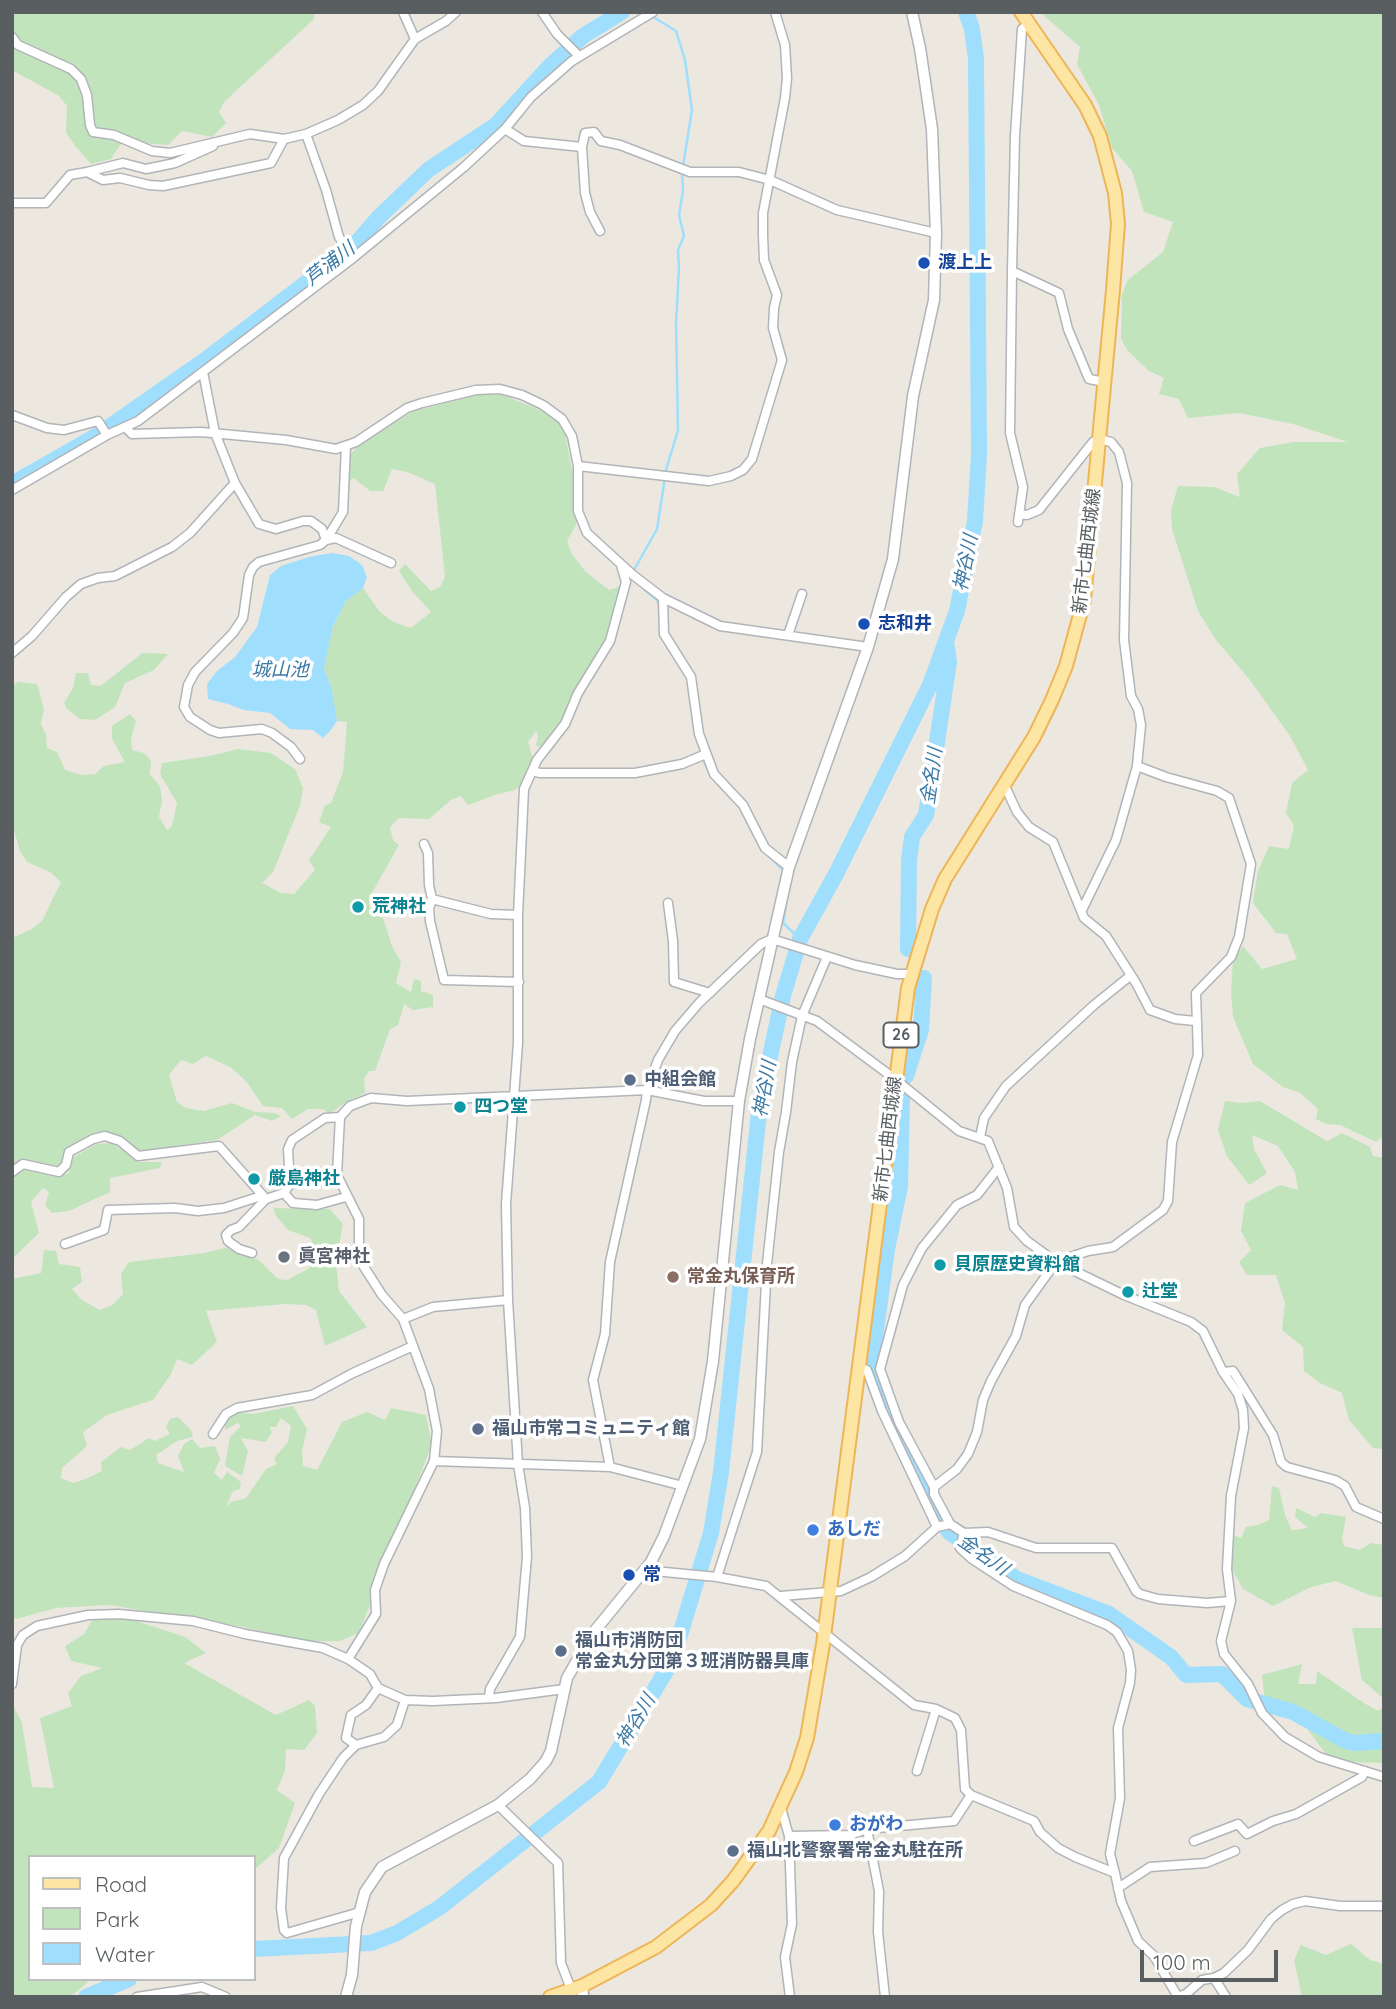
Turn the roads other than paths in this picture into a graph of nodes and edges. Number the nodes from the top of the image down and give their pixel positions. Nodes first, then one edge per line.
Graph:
1 (403, 12) edge
2 (456, 12) edge
3 (542, 12) edge
4 (653, 12) edge
5 (775, 12) edge
6 (912, 12) edge
7 (1025, 18) edge
8 (12, 37) edge
9 (415, 39) junction
10 (574, 50) junction
11 (505, 129) junction
12 (306, 134) junction
13 (232, 138) junction
14 (284, 139) junction
15 (582, 147) junction
16 (87, 172) junction
17 (770, 180) junction
18 (12, 203) edge
19 (600, 230) dead end
20 (936, 233) junction
21 (352, 257) junction
22 (1012, 271) junction
23 (203, 372) junction
24 (1105, 382) junction
25 (12, 415) edge
26 (126, 428) junction
27 (104, 431) junction
28 (215, 433) junction
29 (1099, 439) junction
30 (346, 446) junction
31 (578, 466) junction
32 (235, 483) junction
33 (12, 490) edge
34 (326, 540) junction
35 (391, 562) dead end
36 (621, 565) junction
37 (802, 594) dead end
38 (663, 598) junction
39 (788, 635) junction
40 (867, 647) junction
41 (12, 653) edge
42 (706, 754) junction
43 (300, 759) dead end
44 (1137, 766) junction
45 (532, 771) junction
46 (1004, 784) junction
47 (424, 844) dead end
48 (789, 867) junction
49 (432, 899) junction
50 (668, 903) dead end
51 (1082, 910) junction
52 (518, 915) junction
53 (774, 940) junction
54 (827, 957) junction
55 (911, 974) junction
56 (1130, 976) junction
57 (519, 982) junction
58 (709, 993) junction
59 (759, 999) junction
60 (802, 1016) junction
61 (1195, 1021) junction
62 (895, 1079) junction
63 (647, 1090) junction
64 (515, 1094) junction
65 (739, 1101) junction
66 (340, 1117) junction
67 (980, 1138) junction
68 (999, 1167) junction
69 (12, 1172) edge
70 (284, 1193) junction
71 (346, 1197) junction
72 (266, 1199) junction
73 (65, 1244) dead end
74 (252, 1253) dead end
75 (1056, 1262) junction
76 (508, 1300) junction
77 (403, 1320) junction
78 (413, 1346) junction
79 (859, 1368) junction
80 (1223, 1372) junction
81 (214, 1434) dead end
82 (434, 1461) junction
83 (518, 1464) junction
84 (610, 1467) junction
85 (683, 1486) junction
86 (934, 1487) junction
87 (1384, 1519) edge
88 (950, 1524) junction
89 (937, 1527) junction
90 (964, 1533) junction
91 (646, 1567) junction
92 (717, 1577) junction
93 (829, 1591) junction
94 (781, 1596) junction
95 (1231, 1601) junction
96 (824, 1633) junction
97 (348, 1659) junction
98 (12, 1684) edge
99 (378, 1688) junction
100 (564, 1689) junction
101 (489, 1697) junction
102 (405, 1700) junction
103 (936, 1709) junction
104 (356, 1745) junction
105 (916, 1771) dead end
106 (1365, 1771) junction
107 (1384, 1777) edge
108 (971, 1795) junction
109 (498, 1805) junction
110 (781, 1808) junction
111 (867, 1829) junction
112 (789, 1836) junction
113 (1195, 1841) dead end
114 (1235, 1852) dead end
115 (1115, 1873) junction
116 (1118, 1888) junction
117 (1384, 1906) edge
118 (359, 1912) junction
119 (1214, 1978) junction
120 (579, 1991) edge
121 (137, 1997) edge
122 (226, 1997) edge
123 (346, 1997) edge
124 (550, 1997) edge
125 (790, 1997) edge
126 (885, 1997) edge
127 (1177, 1997) edge
128 (1226, 1997) edge

1 - 9 street
2 - 9 street
3 - 10 street
4 - 10 street
5 - 17 street
6 - 20 street
7 - 22 street
7 - 24 main road, 新市七曲西城線 / 26
8 - 13 street
9 - 12 street
10 - 11 street
11 - 15 street
11 - 21 street
12 - 14 street
12 - 21 street
13 - 14 street
13 - 16 street
14 - 16 street
15 - 17 street
15 - 19 street
16 - 18 street
17 - 20 street
17 - 31 street
20 - 40 street
21 - 23 street
22 - 24 street
22 - 29 street
23 - 26 street
23 - 28 street
24 - 29 main road, 新市七曲西城線 / 26
25 - 27 street
26 - 27 street
26 - 28 street
27 - 33 street
28 - 30 street
28 - 32 street
29 - 44 street
29 - 46 main road, 新市七曲西城線 / 26
30 - 31 street
30 - 34 street
31 - 36 street
32 - 34 street
32 - 41 street
34 - 35 street
34 - 43 street
36 - 38 street
36 - 45 street
37 - 39 street
38 - 39 street
38 - 42 street
39 - 40 street
40 - 48 street
42 - 45 street
42 - 48 street
44 - 51 street
44 - 61 street
45 - 52 street
46 - 51 street
46 - 55 main road, 新市七曲西城線 / 26
47 - 49 street
48 - 53 street
49 - 52 street
49 - 57 street
50 - 58 street
51 - 56 street
52 - 57 street
53 - 54 street
53 - 58 street
53 - 59 street
54 - 55 street
54 - 60 street
55 - 62 main road, 新市七曲西城線 / 26
56 - 61 street
56 - 67 street
57 - 64 street
58 - 63 street
59 - 60 street
59 - 65 street
60 - 62 street
60 - 92 street
61 - 75 street
62 - 67 street
62 - 79 main road, 新市七曲西城線 / 26
63 - 64 street
63 - 65 street
63 - 84 street
64 - 66 street
64 - 76 street
65 - 85 street
66 - 70 street
66 - 71 street
67 - 68 street
68 - 75 street
68 - 86 street
69 - 72 street
70 - 71 street
70 - 72 street
71 - 77 street
72 - 73 street
72 - 74 street
75 - 80 street
75 - 86 street
76 - 77 street
76 - 83 street
77 - 78 street
78 - 81 street
78 - 82 street
79 - 89 street
79 - 93 main road, 新市七曲西城線 / 26
80 - 87 street
80 - 95 street
82 - 83 street
82 - 97 street
83 - 84 street
83 - 101 street
84 - 85 street
85 - 91 street
86 - 88 street
88 - 89 street
88 - 90 street
89 - 93 street
90 - 95 street
90 - 115 street
91 - 92 street
91 - 100 street
92 - 94 street
93 - 94 street
93 - 96 main road, 新市七曲西城線 / 26
94 - 96 street
95 - 106 street
96 - 103 street
96 - 110 main road, 新市七曲西城線 / 26
97 - 98 street
97 - 99 street
99 - 102 street
99 - 104 street
100 - 101 street
100 - 109 street
101 - 102 street
102 - 104 street
103 - 105 street
103 - 108 street
104 - 118 street
106 - 107 street
106 - 113 street
108 - 111 street
108 - 115 street
109 - 118 street
109 - 120 street
110 - 112 street
110 - 120 main road, 新市七曲西城線 / 26
111 - 112 street
111 - 126 street
112 - 125 street
114 - 116 street
115 - 116 street
116 - 127 street
117 - 119 street
118 - 123 street
119 - 127 street
119 - 128 street
120 - 124 main road, 新市七曲西城線 / 26
121 - 122 street

